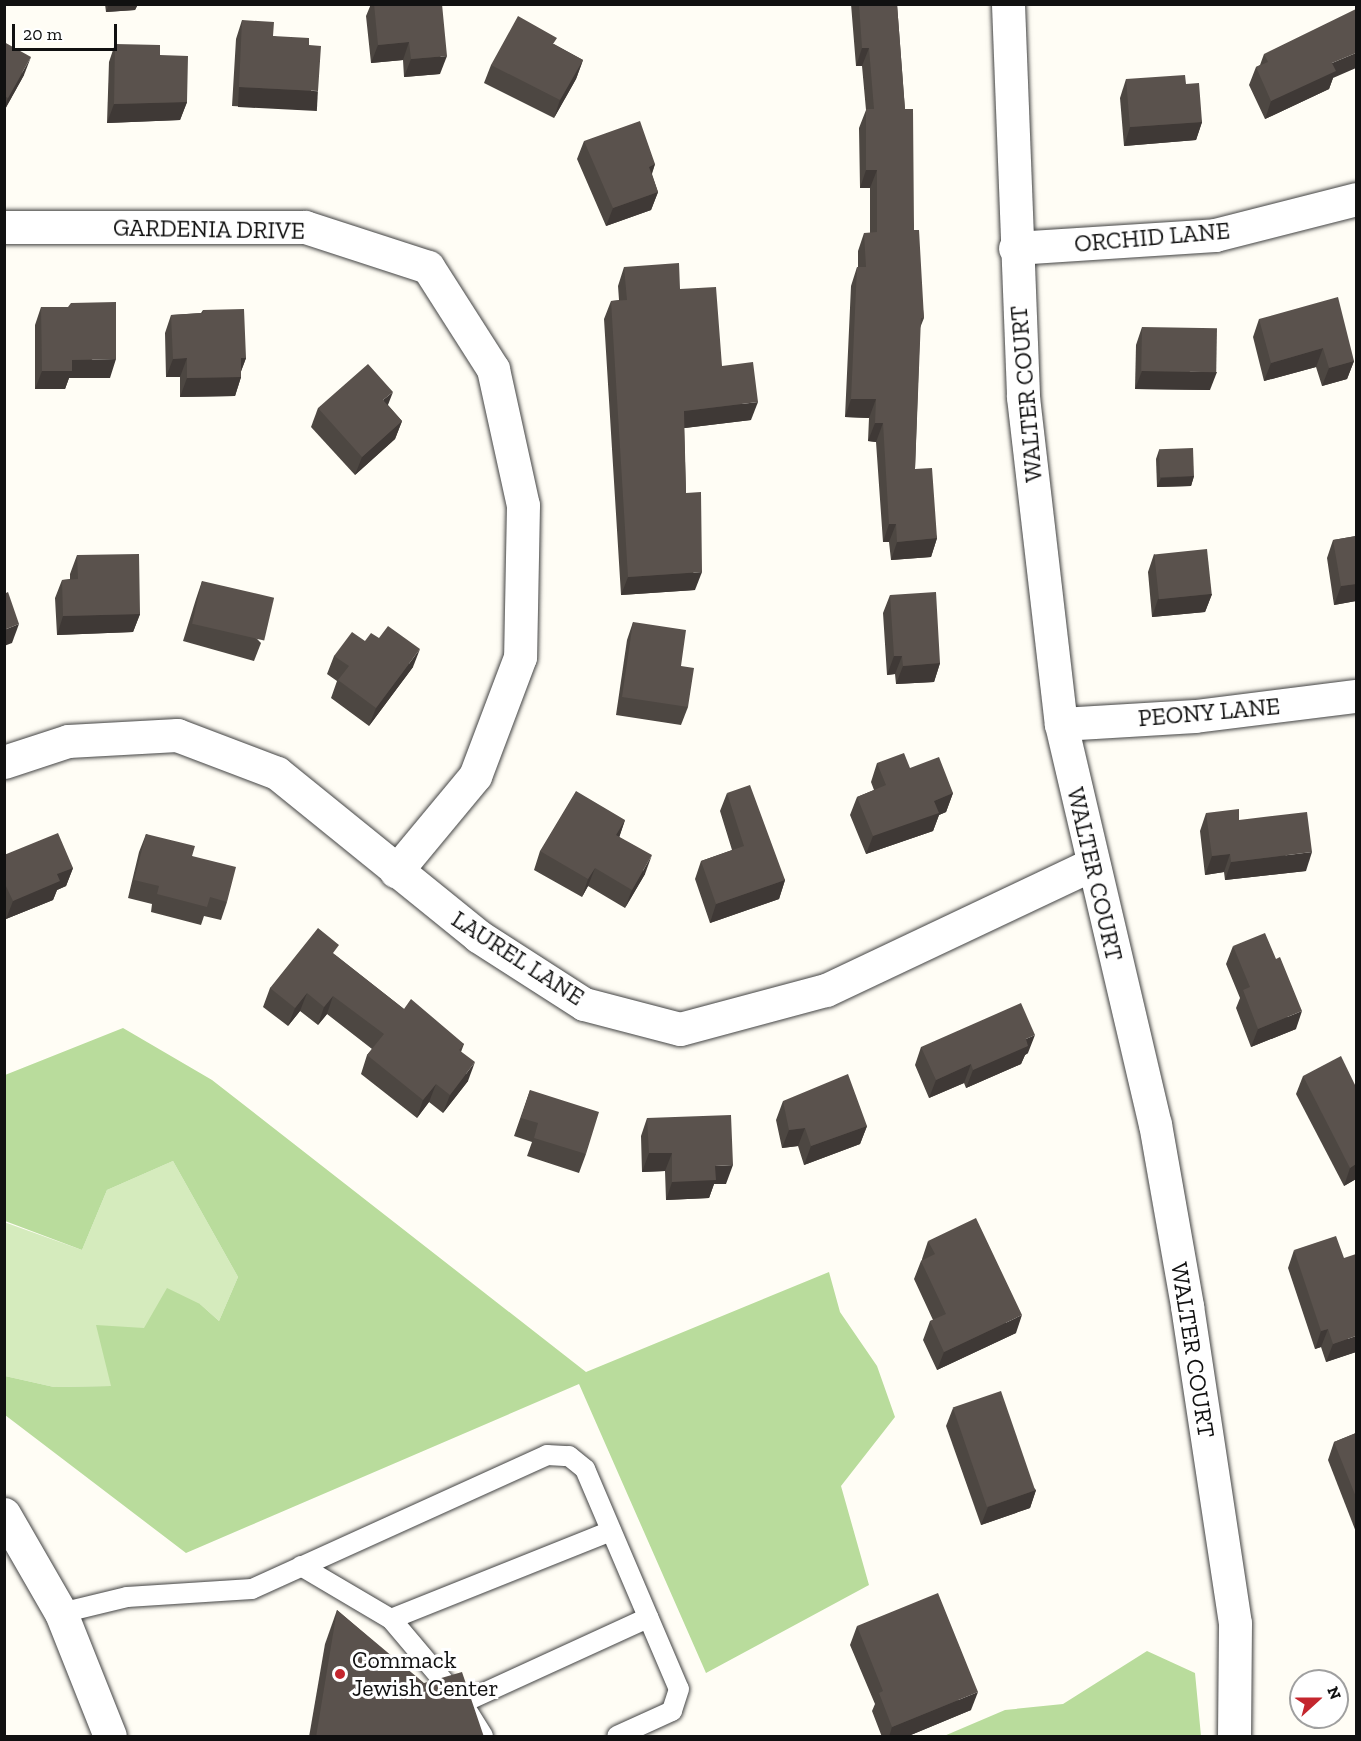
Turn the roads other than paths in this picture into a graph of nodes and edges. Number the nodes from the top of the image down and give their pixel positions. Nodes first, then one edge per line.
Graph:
1 (1008, 4) edge
2 (1356, 199) edge
3 (4, 227) edge
4 (1016, 248) junction
5 (1356, 696) edge
6 (1061, 724) junction
7 (4, 762) edge
8 (1091, 865) junction
9 (396, 871) junction
10 (4, 1514) edge
11 (611, 1531) junction
12 (301, 1566) junction
13 (61, 1613) junction
14 (648, 1618) junction
15 (391, 1619) junction
16 (462, 1703) junction
17 (110, 1737) edge
18 (483, 1737) edge
19 (616, 1737) edge
20 (1234, 1737) edge

1 - 4 street, WALTER COURT
2 - 4 street, ORCHID LANE
3 - 9 street, GARDENIA DRIVE
4 - 6 street, WALTER COURT
5 - 6 street, PEONY LANE
6 - 8 street, WALTER COURT
7 - 9 street, LAUREL LANE
8 - 9 street, LAUREL LANE
8 - 20 street, WALTER COURT
10 - 13 street
11 - 12 lane
11 - 14 lane
11 - 15 lane
12 - 13 lane
12 - 15 lane
13 - 17 street
14 - 16 lane
14 - 19 lane
15 - 16 lane
16 - 18 lane

